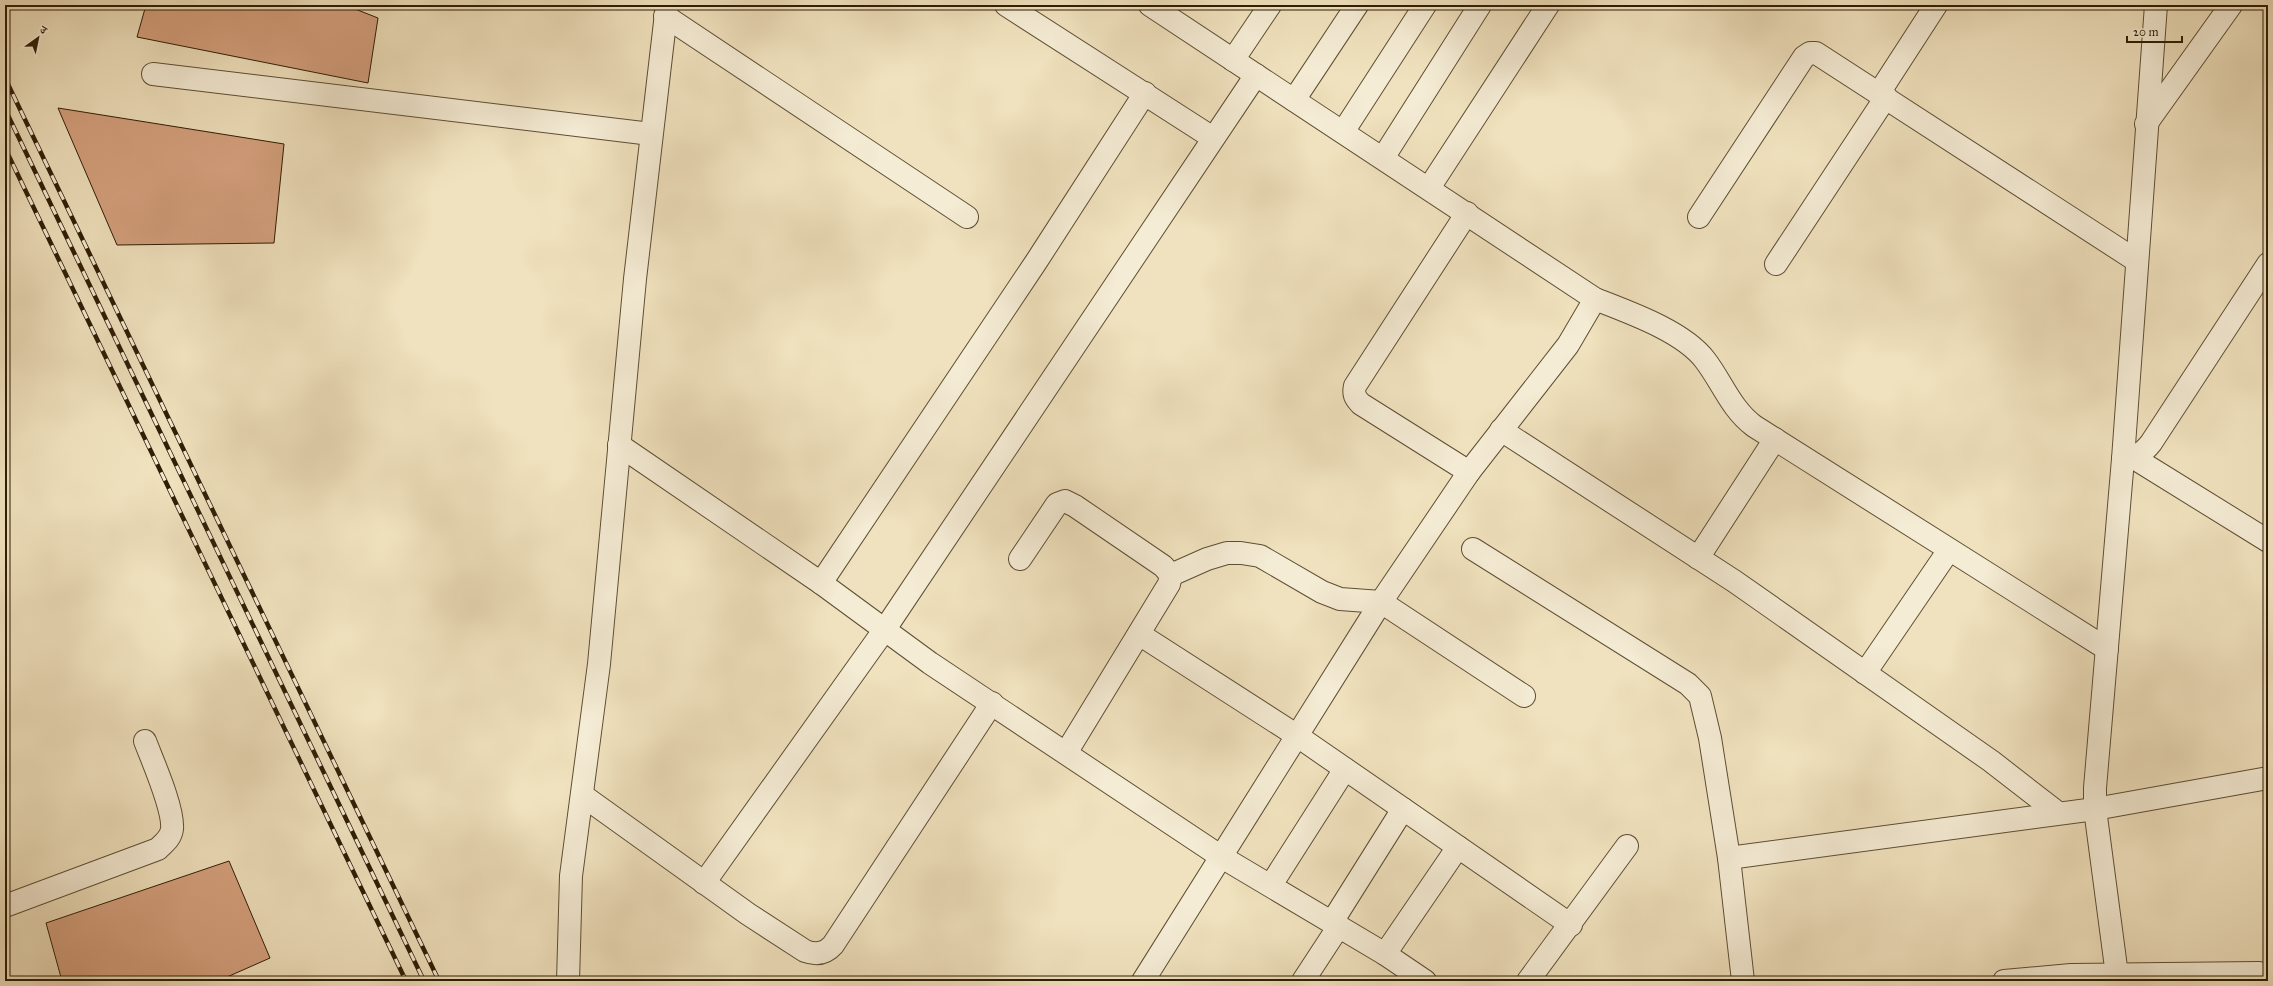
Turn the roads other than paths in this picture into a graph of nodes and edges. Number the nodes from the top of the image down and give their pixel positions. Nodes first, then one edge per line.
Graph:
1 (1270, 5) edge
2 (1357, 5) edge
3 (1424, 5) edge
4 (1480, 5) edge
5 (1548, 5) edge
6 (1936, 5) edge
7 (2156, 5) edge
8 (2231, 5) edge
9 (1020, 9) edge
10 (1164, 9) edge
11 (666, 10) edge
12 (1233, 60) junction
13 (153, 74) dead end
14 (1256, 75) junction
15 (1145, 94) junction
16 (1882, 95) junction
17 (1294, 100) junction
18 (2146, 124) junction
19 (1343, 132) junction
20 (651, 134) junction
21 (1213, 138) junction
22 (1383, 158) junction
23 (1430, 188) junction
24 (1467, 213) junction
25 (967, 217) dead end
26 (1699, 217) dead end
27 (2137, 261) junction
28 (1776, 264) dead end
29 (2268, 264) edge
30 (1595, 299) junction
31 (1501, 430) junction
32 (1775, 439) junction
33 (619, 445) junction
34 (2129, 458) junction
35 (1469, 472) junction
36 (2268, 541) edge
37 (1473, 549) dead end
38 (1950, 550) junction
39 (1698, 558) junction
40 (1020, 559) dead end
41 (1171, 575) junction
42 (821, 582) junction
43 (1380, 602) junction
44 (885, 629) junction
45 (1139, 634) junction
46 (2107, 649) junction
47 (1866, 673) junction
48 (1524, 696) dead end
49 (992, 703) junction
50 (1296, 735) junction
51 (145, 741) dead end
52 (1066, 753) junction
53 (1345, 769) junction
54 (2268, 778) edge
55 (582, 795) junction
56 (1403, 809) junction
57 (2095, 809) junction
58 (2058, 813) junction
59 (1627, 846) dead end
60 (1458, 847) junction
61 (1220, 856) junction
62 (1729, 858) junction
63 (704, 883) junction
64 (1271, 885) junction
65 (5, 906) edge
66 (1335, 924) junction
67 (1571, 925) junction
68 (1385, 954) junction
69 (2117, 975) junction
70 (2165, 978) edge
71 (2268, 978) edge
72 (2016, 980) edge
73 (568, 981) edge
74 (1143, 981) edge
75 (1303, 981) edge
76 (1424, 981) edge
77 (1528, 981) edge
78 (1743, 981) edge

1 - 12 street
2 - 17 street
3 - 19 street
4 - 22 street
5 - 23 street
6 - 16 street
7 - 18 street
8 - 18 street
9 - 15 street
10 - 12 street
11 - 20 street
11 - 25 street
12 - 14 street
13 - 20 street
14 - 17 street
14 - 21 street
15 - 21 street
15 - 42 street
16 - 26 street
16 - 27 street
16 - 28 street
17 - 19 street
18 - 27 street
19 - 22 street
20 - 33 street
21 - 44 street
22 - 23 street
23 - 24 street
24 - 30 street
24 - 35 street
27 - 34 street
29 - 34 street
30 - 31 street
30 - 32 street
31 - 35 street
31 - 39 street
32 - 38 street
32 - 39 street
33 - 42 street
33 - 55 street
34 - 36 street
34 - 46 street
35 - 43 street
37 - 62 street
38 - 46 street
38 - 47 street
39 - 47 street
40 - 41 street
41 - 43 street
41 - 45 street
42 - 44 street
43 - 48 street
43 - 50 street
44 - 49 street
44 - 63 street
45 - 50 street
45 - 52 street
46 - 57 street
47 - 58 street
49 - 52 street
49 - 63 street
50 - 53 street
50 - 61 street
51 - 65 street
52 - 61 street
53 - 56 street
53 - 64 street
54 - 57 street
55 - 63 street
55 - 73 street
56 - 60 street
56 - 66 street
57 - 58 street
57 - 69 street
58 - 62 street
59 - 67 street
60 - 67 street
60 - 68 street
61 - 64 street
61 - 74 street
62 - 78 street
64 - 66 street
66 - 68 street
66 - 75 street
67 - 77 street
68 - 76 street
69 - 70 street
69 - 72 street
70 - 71 street

